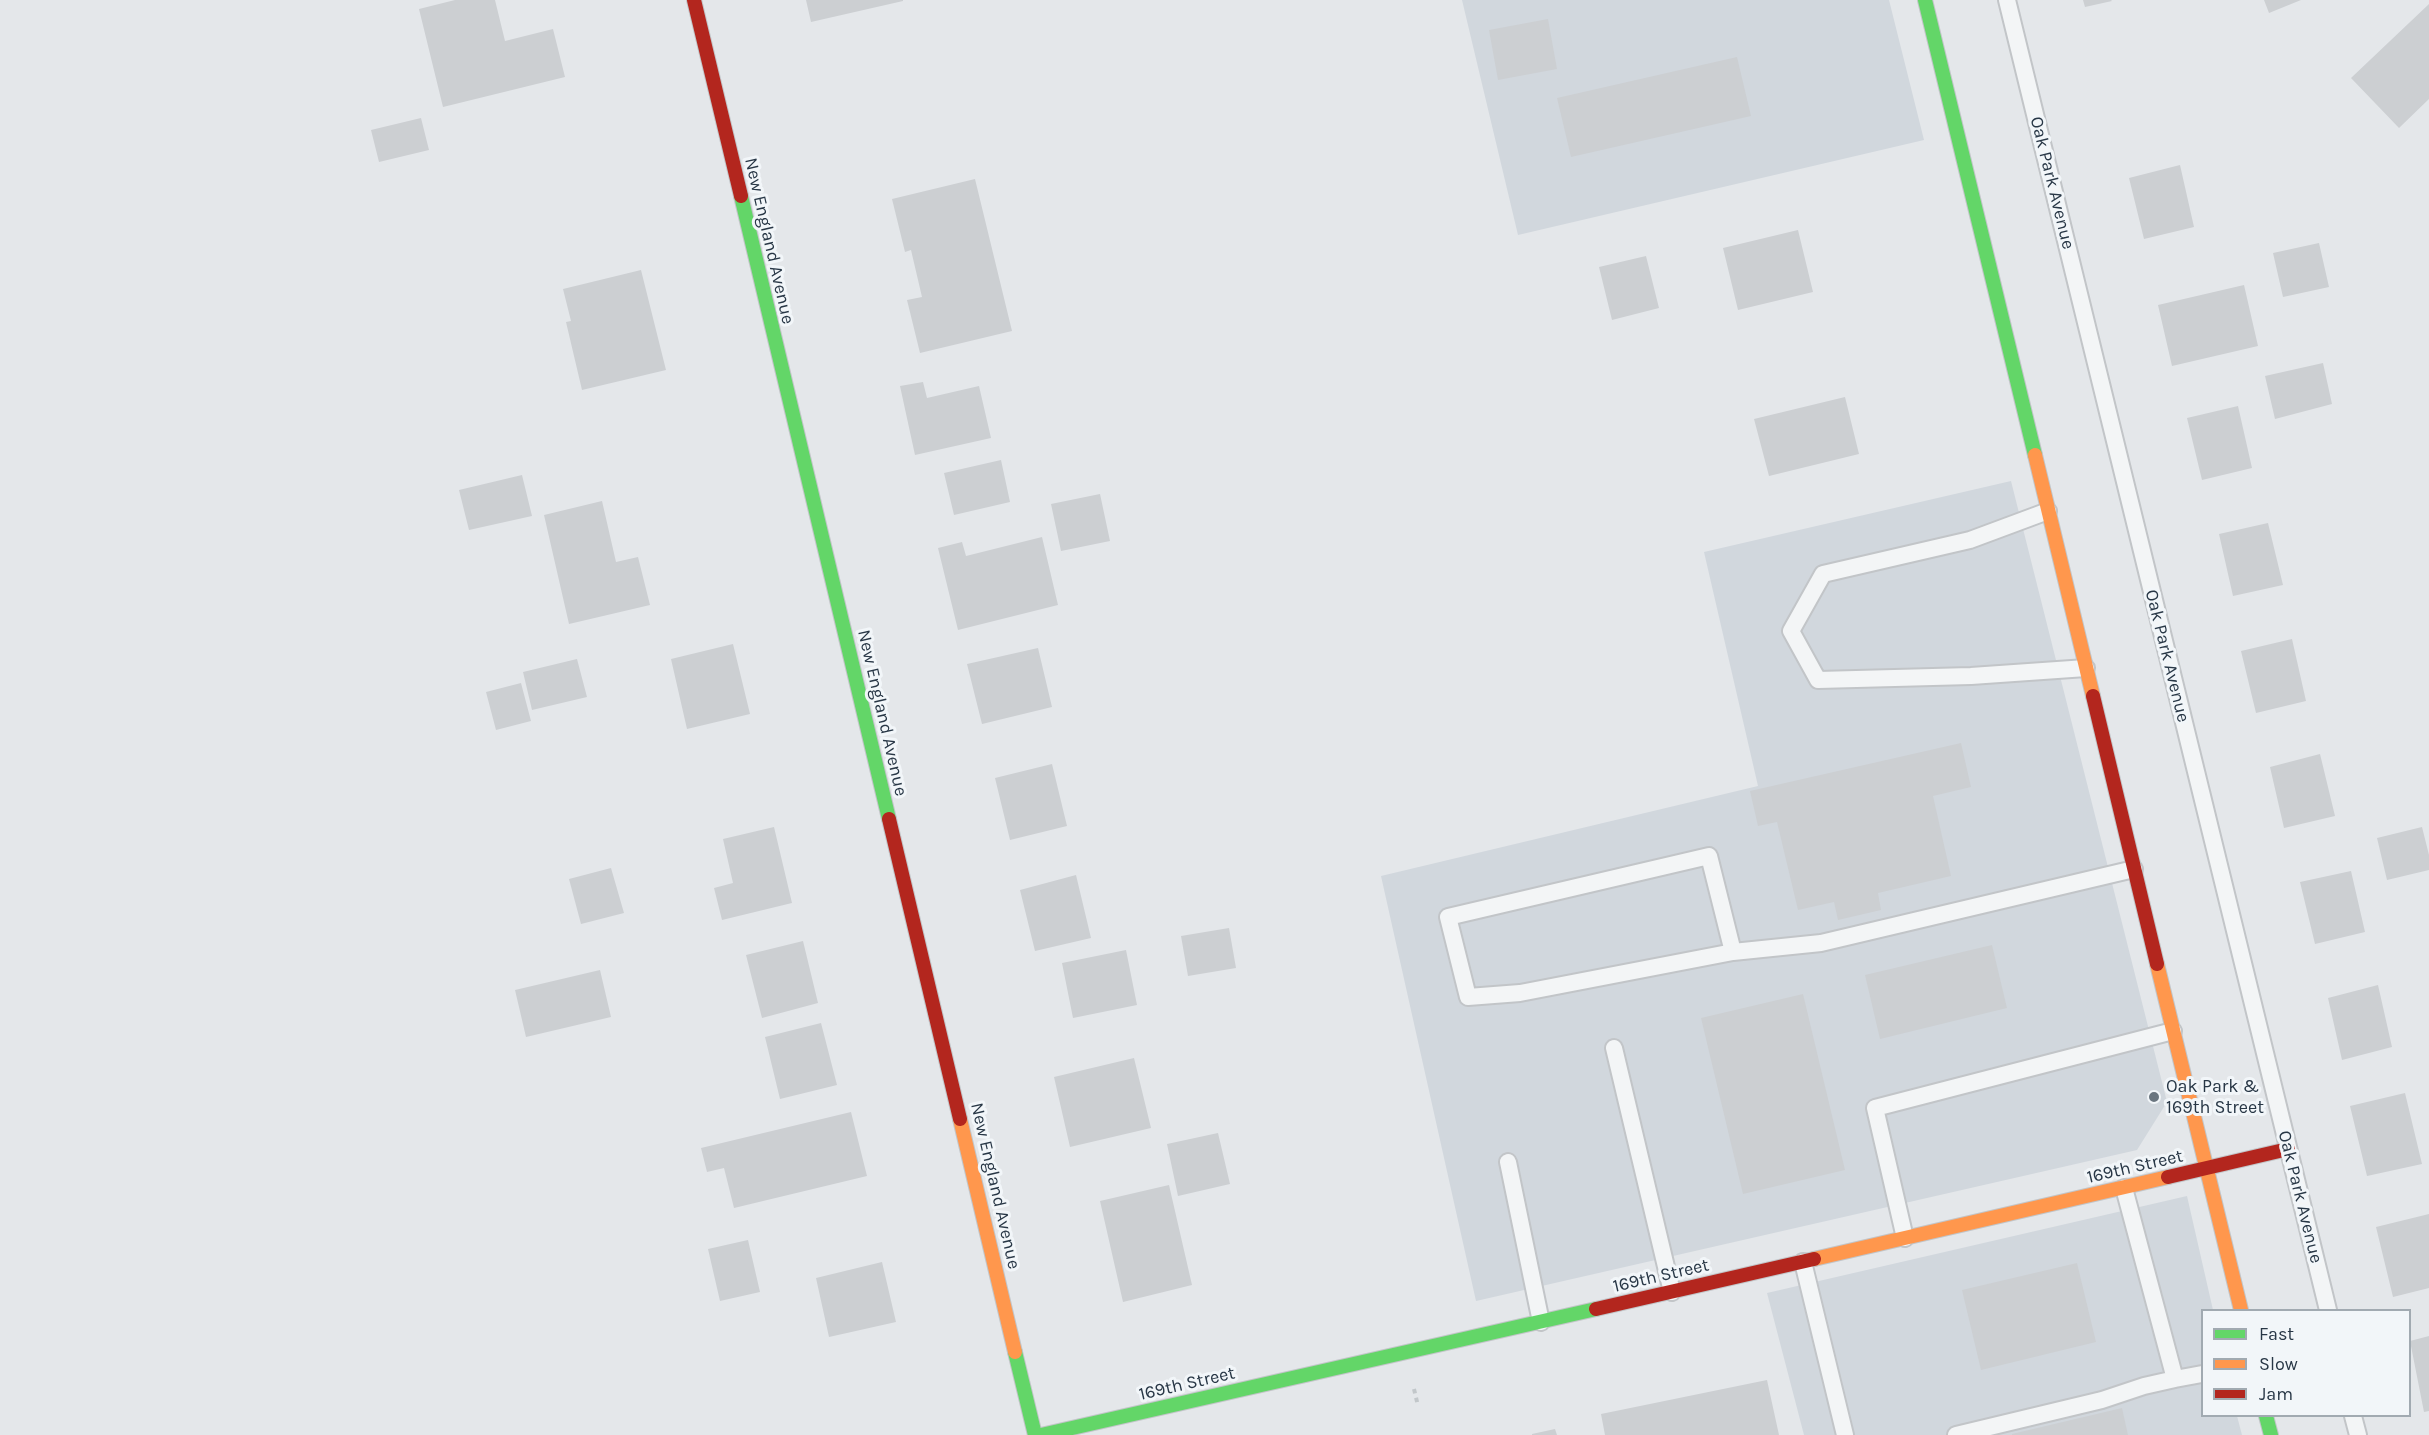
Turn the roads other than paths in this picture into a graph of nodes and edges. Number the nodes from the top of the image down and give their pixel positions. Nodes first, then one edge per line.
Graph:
1 (694, 0) edge
2 (1924, 0) edge
3 (2007, 0) edge
4 (2048, 511) junction
5 (2086, 668) junction
6 (2134, 868) junction
7 (1733, 952) junction
8 (2173, 1031) junction
9 (1614, 1048) dead end
10 (2288, 1149) junction
11 (1508, 1162) dead end
12 (2207, 1169) junction
13 (2124, 1188) junction
14 (1905, 1238) junction
15 (1803, 1262) junction
16 (1672, 1292) junction
17 (2241, 1309) edge
18 (2328, 1309) edge
19 (1541, 1322) junction
20 (2201, 1374) edge
21 (2175, 1379) junction
22 (2266, 1417) edge
23 (2353, 1417) edge
24 (1035, 1435) edge
25 (1041, 1435) edge
26 (1845, 1435) edge
27 (1956, 1435) edge
28 (2271, 1435) edge
29 (2358, 1435) edge

1 - 24 street, New England Avenue
2 - 4 street
3 - 10 lane, Oak Park Avenue
4 - 5 street
4 - 5 lane
5 - 6 street
6 - 7 lane
6 - 8 street
7 - 7 lane
8 - 12 street
8 - 14 lane
9 - 16 lane
10 - 12 street, 169th Street
10 - 18 lane, Oak Park Avenue
11 - 19 lane
12 - 13 street, 169th Street
12 - 17 street
13 - 14 street, 169th Street
13 - 21 lane
14 - 15 street, 169th Street
15 - 16 street, 169th Street
15 - 26 lane
16 - 19 street, 169th Street
19 - 25 street, 169th Street
20 - 21 lane
21 - 27 lane
22 - 28 street
23 - 29 lane

